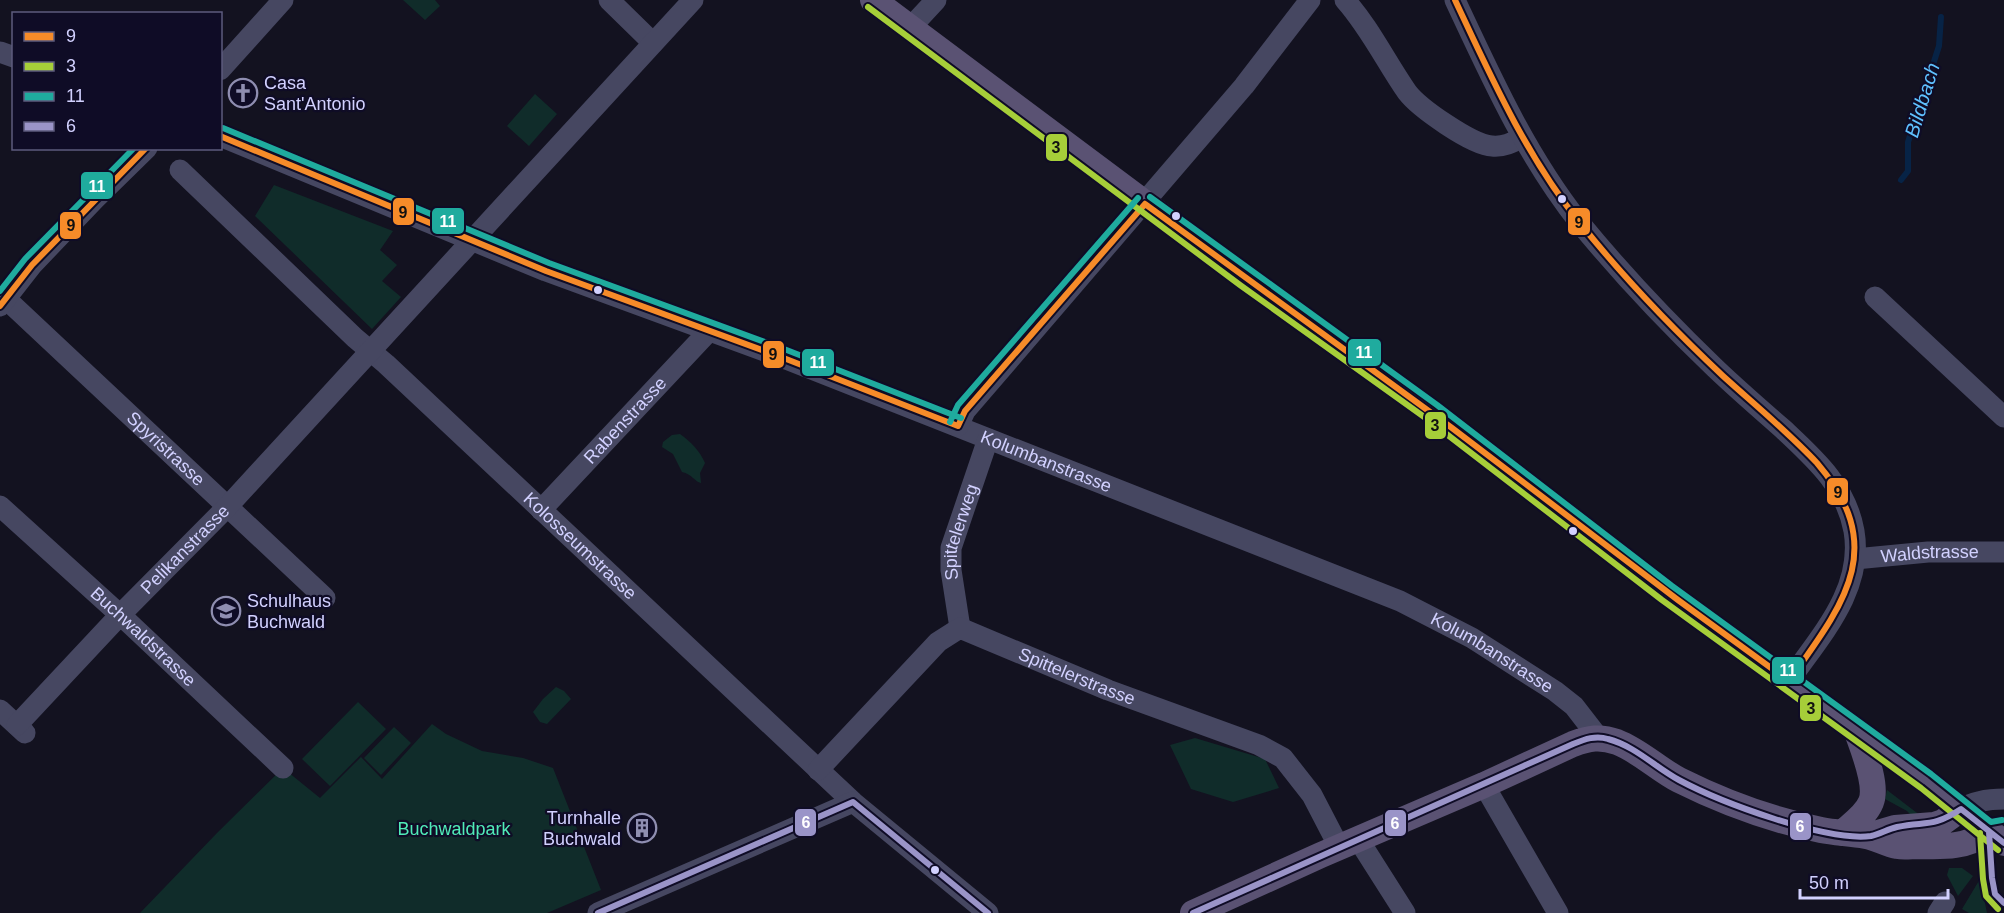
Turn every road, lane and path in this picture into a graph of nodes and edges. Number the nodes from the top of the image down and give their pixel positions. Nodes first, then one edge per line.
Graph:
1 (283, 0) edge
2 (609, 0) edge
3 (693, 0) edge
4 (873, 0) edge
5 (936, 0) edge
6 (1310, 0) edge
7 (1345, 0) edge
8 (1455, 0) edge
9 (911, 27) junction
10 (653, 43) junction
11 (222, 68) edge
12 (222, 137) edge
13 (1522, 137) junction
14 (145, 150) edge
15 (180, 170) dead end
16 (1145, 204) junction
17 (472, 240) junction
18 (1875, 297) dead end
19 (3, 303) edge
20 (709, 331) junction
21 (371, 352) junction
22 (2004, 417) edge
23 (958, 426) junction
24 (988, 439) junction
25 (0, 506) edge
26 (228, 506) junction
27 (541, 510) junction
28 (2004, 552) edge
29 (1855, 558) junction
30 (325, 598) dead end
31 (120, 615) junction
32 (960, 628) junction
33 (1789, 681) junction
34 (0, 710) edge
35 (1857, 732) junction
36 (1598, 737) junction
37 (283, 768) dead end
38 (818, 770) junction
39 (1484, 785) junction
40 (2004, 799) edge
41 (853, 802) junction
42 (1961, 809) junction
43 (1842, 833) junction
44 (1999, 835) edge
45 (1868, 836) junction
46 (1348, 843) junction
47 (1244, 891) junction
48 (598, 913) edge
49 (988, 913) edge
50 (1194, 913) edge
51 (1230, 913) edge
52 (1405, 913) edge
53 (1558, 913) edge

1 - 11 street
2 - 10 street
3 - 10 street, Pelikanstrasse
4 - 9 main road
5 - 9 street
6 - 16 street
7 - 13 street
8 - 13 street
9 - 16 main road
10 - 17 street, Pelikanstrasse
12 - 17 street, Kolumbanstrasse
13 - 29 street
14 - 19 street
15 - 21 street, Kolosseumstrasse
16 - 23 street
16 - 33 main road
17 - 20 street, Kolumbanstrasse
17 - 21 street, Pelikanstrasse
18 - 22 street
19 - 26 street, Spyristrasse
20 - 23 street, Kolumbanstrasse
20 - 27 street, Rabenstrasse
21 - 26 street, Pelikanstrasse
21 - 27 street, Kolosseumstrasse
23 - 24 street, Kolumbanstrasse
24 - 32 street, Spittelerweg
24 - 36 street, Kolumbanstrasse
25 - 31 street, Buchwaldstrasse
26 - 30 street, Spyristrasse
26 - 31 street, Pelikanstrasse
27 - 38 street, Kolosseumstrasse
28 - 29 street, Waldstrasse
29 - 33 street
31 - 34 street, Pelikanstrasse
31 - 37 street, Buchwaldstrasse
32 - 38 street
32 - 46 street, Spittelerstrasse
33 - 35 main road
35 - 42 main road
35 - 43 main road
36 - 39 main road
36 - 43 main road
38 - 41 street, Kolosseumstrasse
39 - 46 main road
39 - 53 street
40 - 42 street
41 - 48 street
41 - 49 street, Kolosseumstrasse
42 - 44 main road
42 - 45 main road
43 - 45 main road
44 - 45 main road
46 - 47 main road
46 - 52 street, Spittelerstrasse
47 - 50 main road
47 - 51 street

